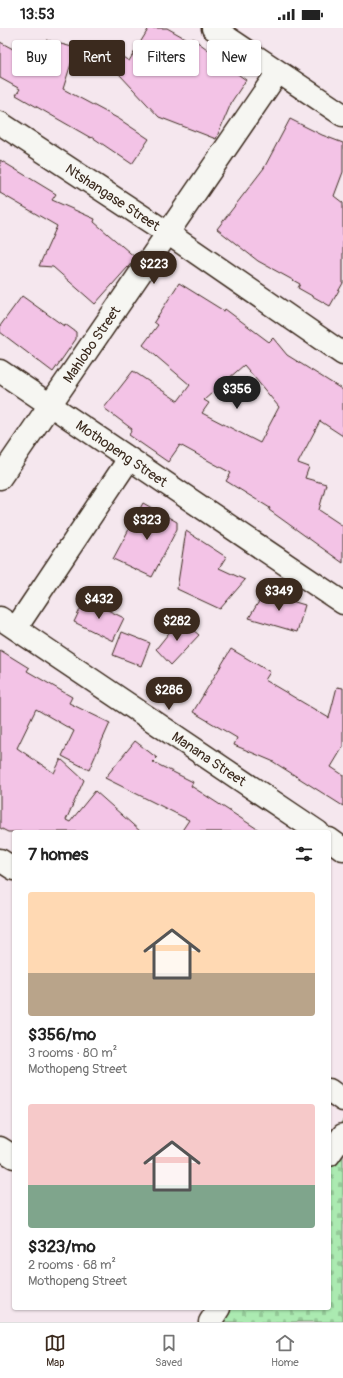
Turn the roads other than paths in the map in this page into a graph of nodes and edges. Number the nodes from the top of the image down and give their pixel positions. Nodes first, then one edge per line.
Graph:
1 (213, 28) edge
2 (278, 72) junction
3 (343, 115) edge
4 (0, 123) edge
5 (168, 234) junction
6 (343, 354) edge
7 (0, 371) edge
8 (49, 405) junction
9 (129, 459) junction
10 (0, 478) edge
11 (343, 603) edge
12 (8, 623) edge
13 (315, 830) edge
14 (331, 840) edge
15 (343, 849) edge
16 (0, 860) edge
17 (12, 868) edge
18 (331, 1091) edge
19 (343, 1100) edge
20 (343, 1136) edge
21 (0, 1148) edge
22 (331, 1152) edge
23 (12, 1156) edge
24 (218, 1310) edge
25 (210, 1322) edge

1 - 2 street
2 - 3 street
2 - 5 street, Mahlobo Street
4 - 5 street, Ntshangase Street
5 - 6 street, Ntshangase Street
5 - 8 street, Mahlobo Street
7 - 8 street, Mothopeng Street
8 - 9 street, Mothopeng Street
8 - 10 street, Mahlobo Street
9 - 11 street, Mothopeng Street
9 - 12 street
12 - 13 street, Manana Street
14 - 15 street
16 - 17 street
18 - 19 street
20 - 22 street
21 - 23 street
24 - 25 street

